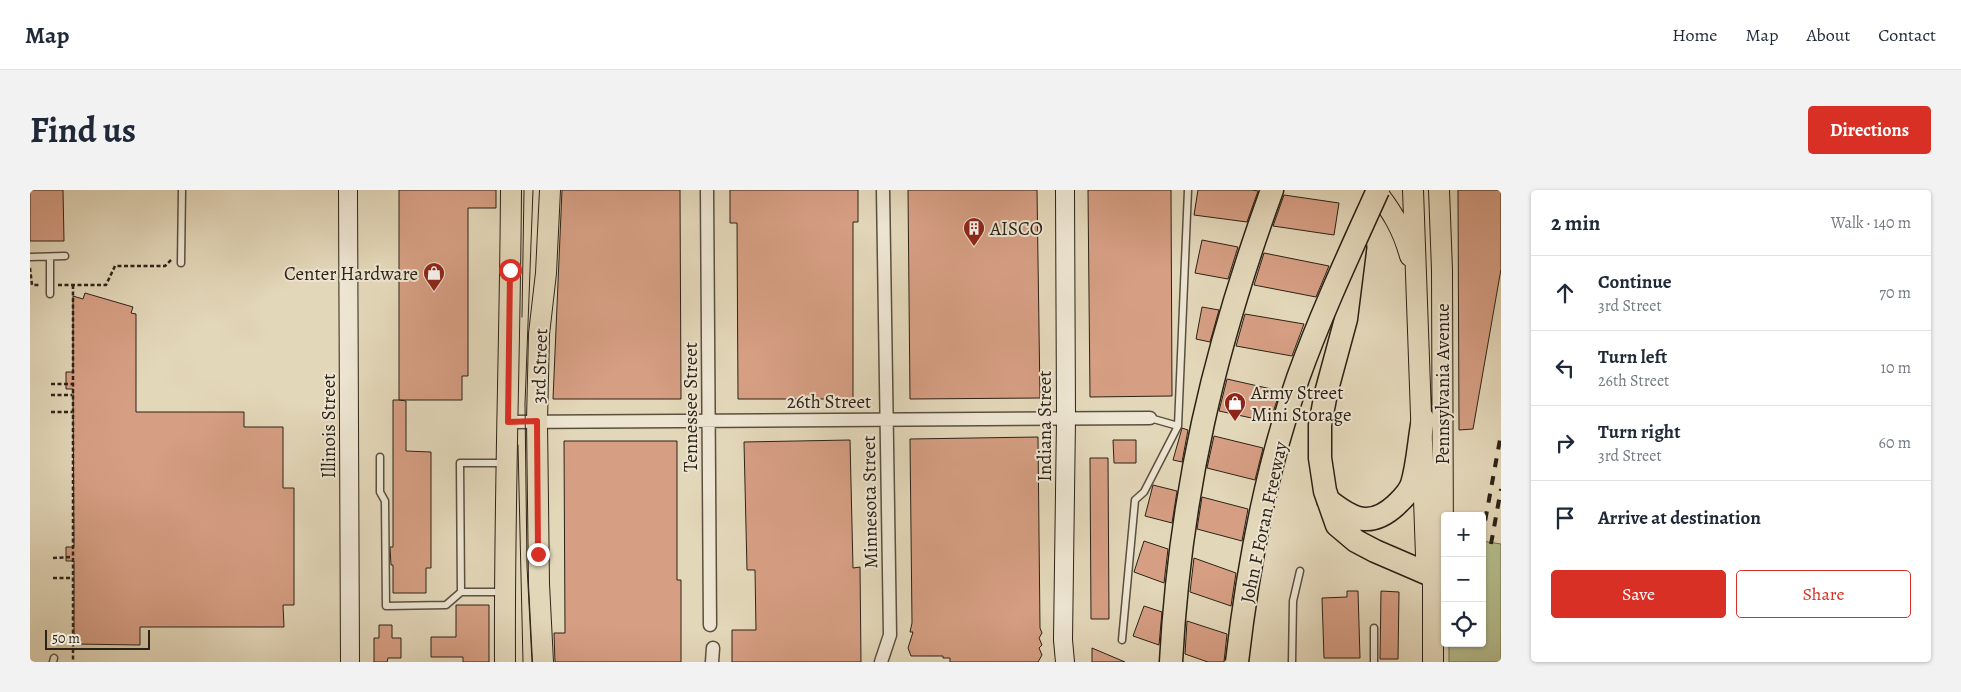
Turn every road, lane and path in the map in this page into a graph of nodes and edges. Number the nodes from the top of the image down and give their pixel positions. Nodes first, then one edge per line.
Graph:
1 (182, 190) edge
2 (348, 190) edge
3 (510, 190) edge
4 (550, 190) edge
5 (707, 190) edge
6 (883, 190) edge
7 (1065, 190) edge
8 (1188, 190) edge
9 (1272, 190) edge
10 (1377, 190) edge
11 (1414, 190) edge
12 (1440, 196) edge
13 (1356, 237) junction
14 (182, 249) junction
15 (50, 256) junction
16 (64, 256) dead end
17 (30, 257) edge
18 (182, 263) dead end
19 (30, 268) edge
20 (50, 285) junction
21 (73, 285) junction
22 (1418, 285) junction
23 (50, 294) dead end
24 (51, 384) dead end
25 (72, 384) junction
26 (51, 395) dead end
27 (72, 395) junction
28 (51, 412) dead end
29 (72, 412) junction
30 (1150, 418) joint
31 (1066, 419) junction
32 (1422, 419) junction
33 (708, 420) junction
34 (886, 420) junction
35 (537, 421) junction
36 (508, 422) junction
37 (1178, 426) junction
38 (380, 457) dead end
39 (507, 463) junction
40 (1326, 496) junction
41 (72, 557) junction
42 (53, 558) dead end
43 (1300, 571) dead end
44 (1434, 576) junction
45 (53, 578) dead end
46 (72, 578) junction
47 (461, 592) junction
48 (504, 592) junction
49 (710, 625) dead end
50 (1374, 628) dead end
51 (1122, 640) dead end
52 (712, 648) dead end
53 (73, 662) edge
54 (350, 662) edge
55 (505, 662) edge
56 (543, 662) edge
57 (712, 662) edge
58 (880, 662) edge
59 (1065, 662) edge
60 (1171, 662) edge
61 (1237, 662) edge
62 (1292, 662) edge
63 (1374, 662) edge
64 (1433, 662) edge

1 - 14 lane
2 - 54 main road, Illinois Street
3 - 36 main road, 3rd Street
4 - 35 main road, 3rd Street
5 - 33 street, Tennessee Street
6 - 34 street, Minnesota Street
7 - 31 main road, Indiana Street
8 - 37 lane
9 - 60 highway
10 - 13 highway, John F Foran Freeway, bridge
10 - 22 main road
11 - 22 main road, Pennsylvania Avenue
12 - 44 main road, Pennsylvania Avenue
13 - 40 highway, bridge
13 - 61 highway, John F Foran Freeway, bridge
14 - 18 lane
14 - 21 path
15 - 16 lane
15 - 17 lane
15 - 20 lane
19 - 20 path
20 - 21 path
20 - 23 lane
21 - 25 path
22 - 32 main road, Pennsylvania Avenue
24 - 25 path
25 - 27 path
26 - 27 path
27 - 29 path
28 - 29 path
29 - 41 path
30 - 31 street, 26th Street
30 - 37 lane
31 - 34 street, 26th Street
31 - 59 main road, Indiana Street
32 - 40 highway
32 - 44 main road, Pennsylvania Avenue
33 - 34 street, 26th Street
33 - 35 street, 26th Street
33 - 49 street, Tennessee Street
34 - 58 street, Minnesota Street
35 - 36 street, 26th Street
35 - 56 main road, 3rd Street
36 - 39 main road, 3rd Street
37 - 51 lane
38 - 47 lane
39 - 47 lane
39 - 48 main road, 3rd Street
40 - 44 highway
41 - 42 path
41 - 46 path
43 - 62 lane
44 - 64 main road, Pennsylvania Avenue
45 - 46 path
46 - 53 path
47 - 48 lane
48 - 55 main road, 3rd Street
50 - 63 lane
52 - 57 street

